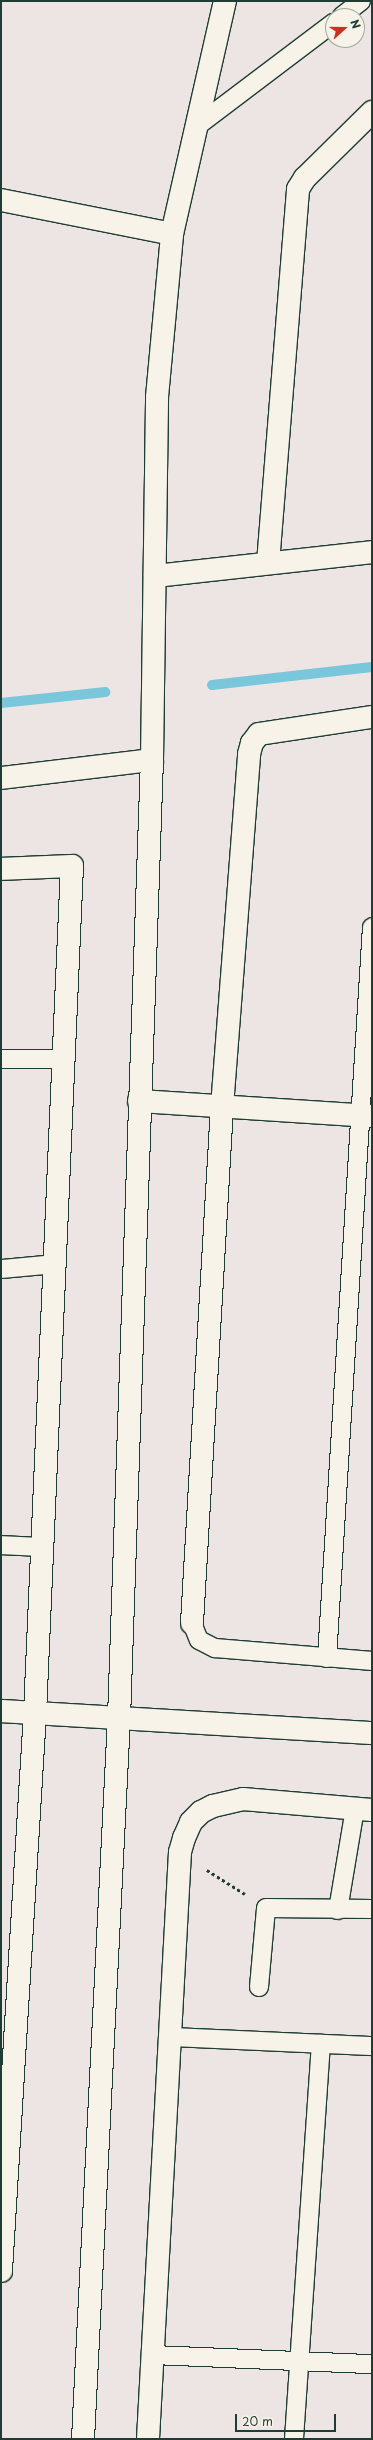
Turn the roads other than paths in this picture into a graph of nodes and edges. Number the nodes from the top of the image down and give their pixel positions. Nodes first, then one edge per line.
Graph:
1 (225, 1) edge
2 (361, 1) edge
3 (352, 8) edge
4 (325, 29) edge
5 (372, 112) edge
6 (197, 126) junction
7 (1, 200) edge
8 (172, 234) junction
9 (372, 552) edge
10 (268, 563) junction
11 (154, 576) junction
12 (372, 717) edge
13 (152, 760) junction
14 (1, 778) edge
15 (1, 869) edge
16 (372, 927) edge
17 (1, 1059) edge
18 (64, 1059) junction
19 (139, 1101) junction
20 (222, 1107) junction
21 (366, 1115) edge
22 (55, 1264) junction
23 (1, 1269) edge
24 (1, 1545) edge
25 (42, 1547) junction
26 (192, 1623) joint
27 (327, 1658) junction
28 (372, 1661) edge
29 (1, 1711) edge
30 (34, 1713) junction
31 (119, 1718) junction
32 (372, 1733) edge
33 (364, 1809) edge
34 (372, 1909) edge
35 (338, 1910) junction
36 (259, 1987) dead end
37 (170, 2037) junction
38 (321, 2044) junction
39 (372, 2046) edge
40 (1, 2271) edge
41 (153, 2355) junction
42 (299, 2361) junction
43 (372, 2364) edge
44 (83, 2439) edge
45 (148, 2439) edge
46 (294, 2439) edge

1 - 6 street
2 - 3 lane
4 - 6 lane
5 - 10 street
6 - 8 street
7 - 8 street
8 - 11 street
9 - 10 street
10 - 11 street
11 - 13 street
12 - 20 street
13 - 14 street
13 - 19 street
15 - 18 street
16 - 21 lane
17 - 18 lane
18 - 22 street
19 - 20 street
19 - 31 street
20 - 21 street
20 - 26 street
21 - 27 lane
22 - 23 lane
22 - 25 street
24 - 25 lane
25 - 30 street
26 - 27 lane
27 - 28 lane
29 - 30 street
30 - 31 street
30 - 40 street
31 - 32 street
31 - 44 street
33 - 35 lane
33 - 37 street
34 - 35 lane
35 - 36 lane
37 - 38 lane
37 - 41 street
38 - 39 lane
38 - 42 lane
41 - 42 lane
41 - 45 street
42 - 43 lane
42 - 46 lane

